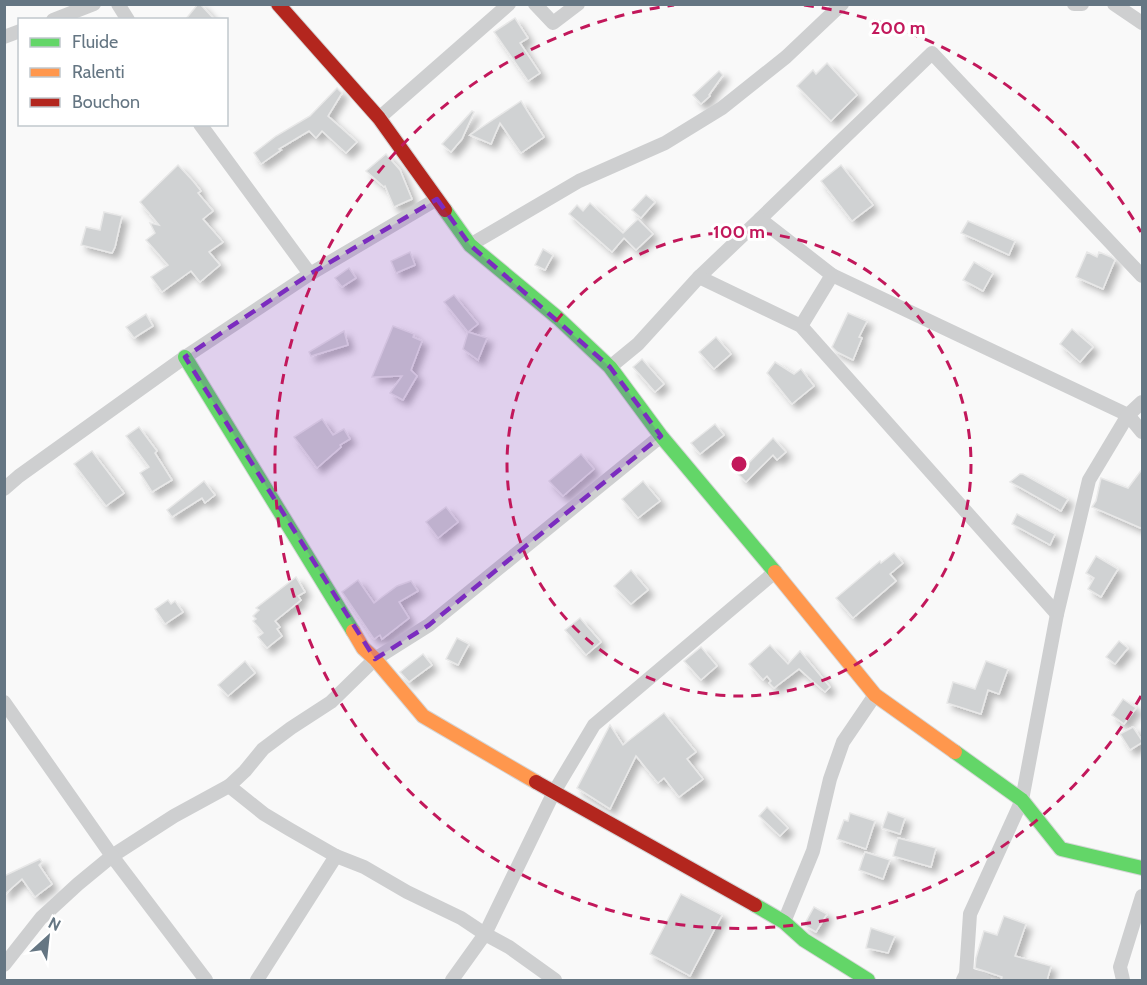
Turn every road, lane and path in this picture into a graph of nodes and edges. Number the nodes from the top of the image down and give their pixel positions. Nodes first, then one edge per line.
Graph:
1 (94, 4) edge
2 (118, 4) edge
3 (278, 4) edge
4 (510, 4) edge
5 (536, 4) edge
6 (578, 4) edge
7 (842, 4) edge
8 (1074, 4) edge
9 (1082, 4) edge
10 (1114, 4) edge
11 (57, 18) edge
12 (127, 18) edge
13 (1143, 23) edge
14 (378, 118) junction
15 (201, 126) edge
16 (437, 199) junction
17 (760, 219) junction
18 (470, 245) junction
19 (310, 274) junction
20 (832, 275) junction
21 (1143, 276) edge
22 (699, 277) junction
23 (801, 326) junction
24 (185, 357) junction
25 (610, 367) junction
26 (1143, 402) edge
27 (1128, 415) junction
28 (1143, 432) edge
29 (661, 436) junction
30 (4, 489) edge
31 (775, 572) junction
32 (1057, 614) junction
33 (375, 659) junction
34 (875, 695) junction
35 (4, 702) edge
36 (228, 786) junction
37 (554, 792) junction
38 (1022, 800) junction
39 (336, 855) junction
40 (112, 856) junction
41 (1143, 868) edge
42 (1143, 896) edge
43 (784, 922) junction
44 (485, 934) junction
45 (4, 965) edge
46 (847, 975) edge
47 (964, 977) edge
48 (206, 981) edge
49 (257, 981) edge
50 (452, 981) edge
51 (555, 981) edge
52 (868, 981) edge
53 (984, 981) edge
54 (1123, 981) edge

1 - 11 street
2 - 12 street
3 - 14 street
4 - 14 street
5 - 6 street
7 - 18 street
8 - 9 street
10 - 13 street
14 - 16 street
15 - 19 street
16 - 18 street
16 - 19 street
17 - 20 street
17 - 21 street
17 - 22 street
18 - 25 street
19 - 24 street
20 - 23 street
20 - 27 street
22 - 23 street
22 - 25 street
23 - 32 street
24 - 30 street
24 - 33 street
25 - 29 street
26 - 27 street
27 - 28 street
27 - 32 street
29 - 31 street
29 - 33 street
31 - 34 street
31 - 37 street
32 - 38 street
33 - 36 street
33 - 37 street
34 - 38 street
34 - 43 street
35 - 40 street
36 - 39 street
36 - 40 street
37 - 43 street
37 - 44 street
38 - 41 street
38 - 47 street
39 - 44 street
39 - 49 street
40 - 45 street
40 - 48 street
42 - 54 street
43 - 46 street
44 - 50 street
44 - 51 street
46 - 52 street
47 - 53 street

